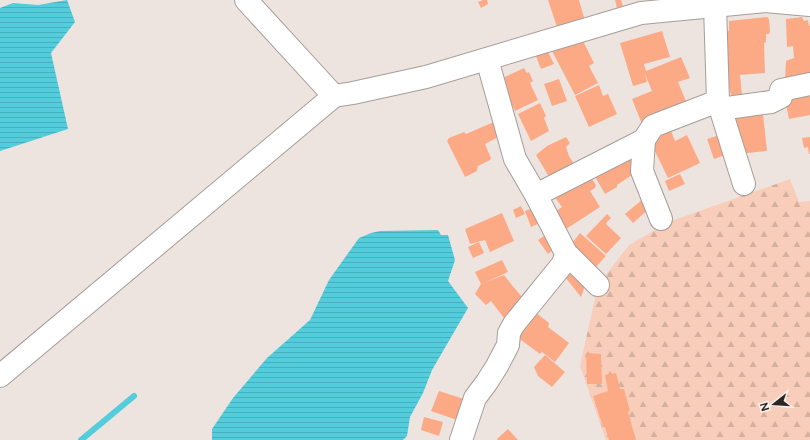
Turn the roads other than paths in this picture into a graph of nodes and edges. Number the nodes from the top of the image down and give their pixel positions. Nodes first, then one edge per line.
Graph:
1 (246, 0) edge
2 (810, 5) edge
3 (639, 6) edge
4 (715, 6) junction
5 (487, 59) junction
6 (810, 84) edge
7 (334, 96) junction
8 (719, 105) junction
9 (644, 140) junction
10 (744, 184) dead end
11 (536, 195) junction
12 (661, 219) dead end
13 (566, 254) junction
14 (598, 285) dead end
15 (0, 376) edge
16 (461, 440) edge

1 - 7 street
2 - 4 street
3 - 4 street
3 - 5 street
4 - 8 street
5 - 7 street
5 - 11 street
6 - 8 street
7 - 15 street
8 - 9 street
8 - 10 street
9 - 11 street
9 - 12 street
11 - 13 street
13 - 14 street
13 - 16 street

